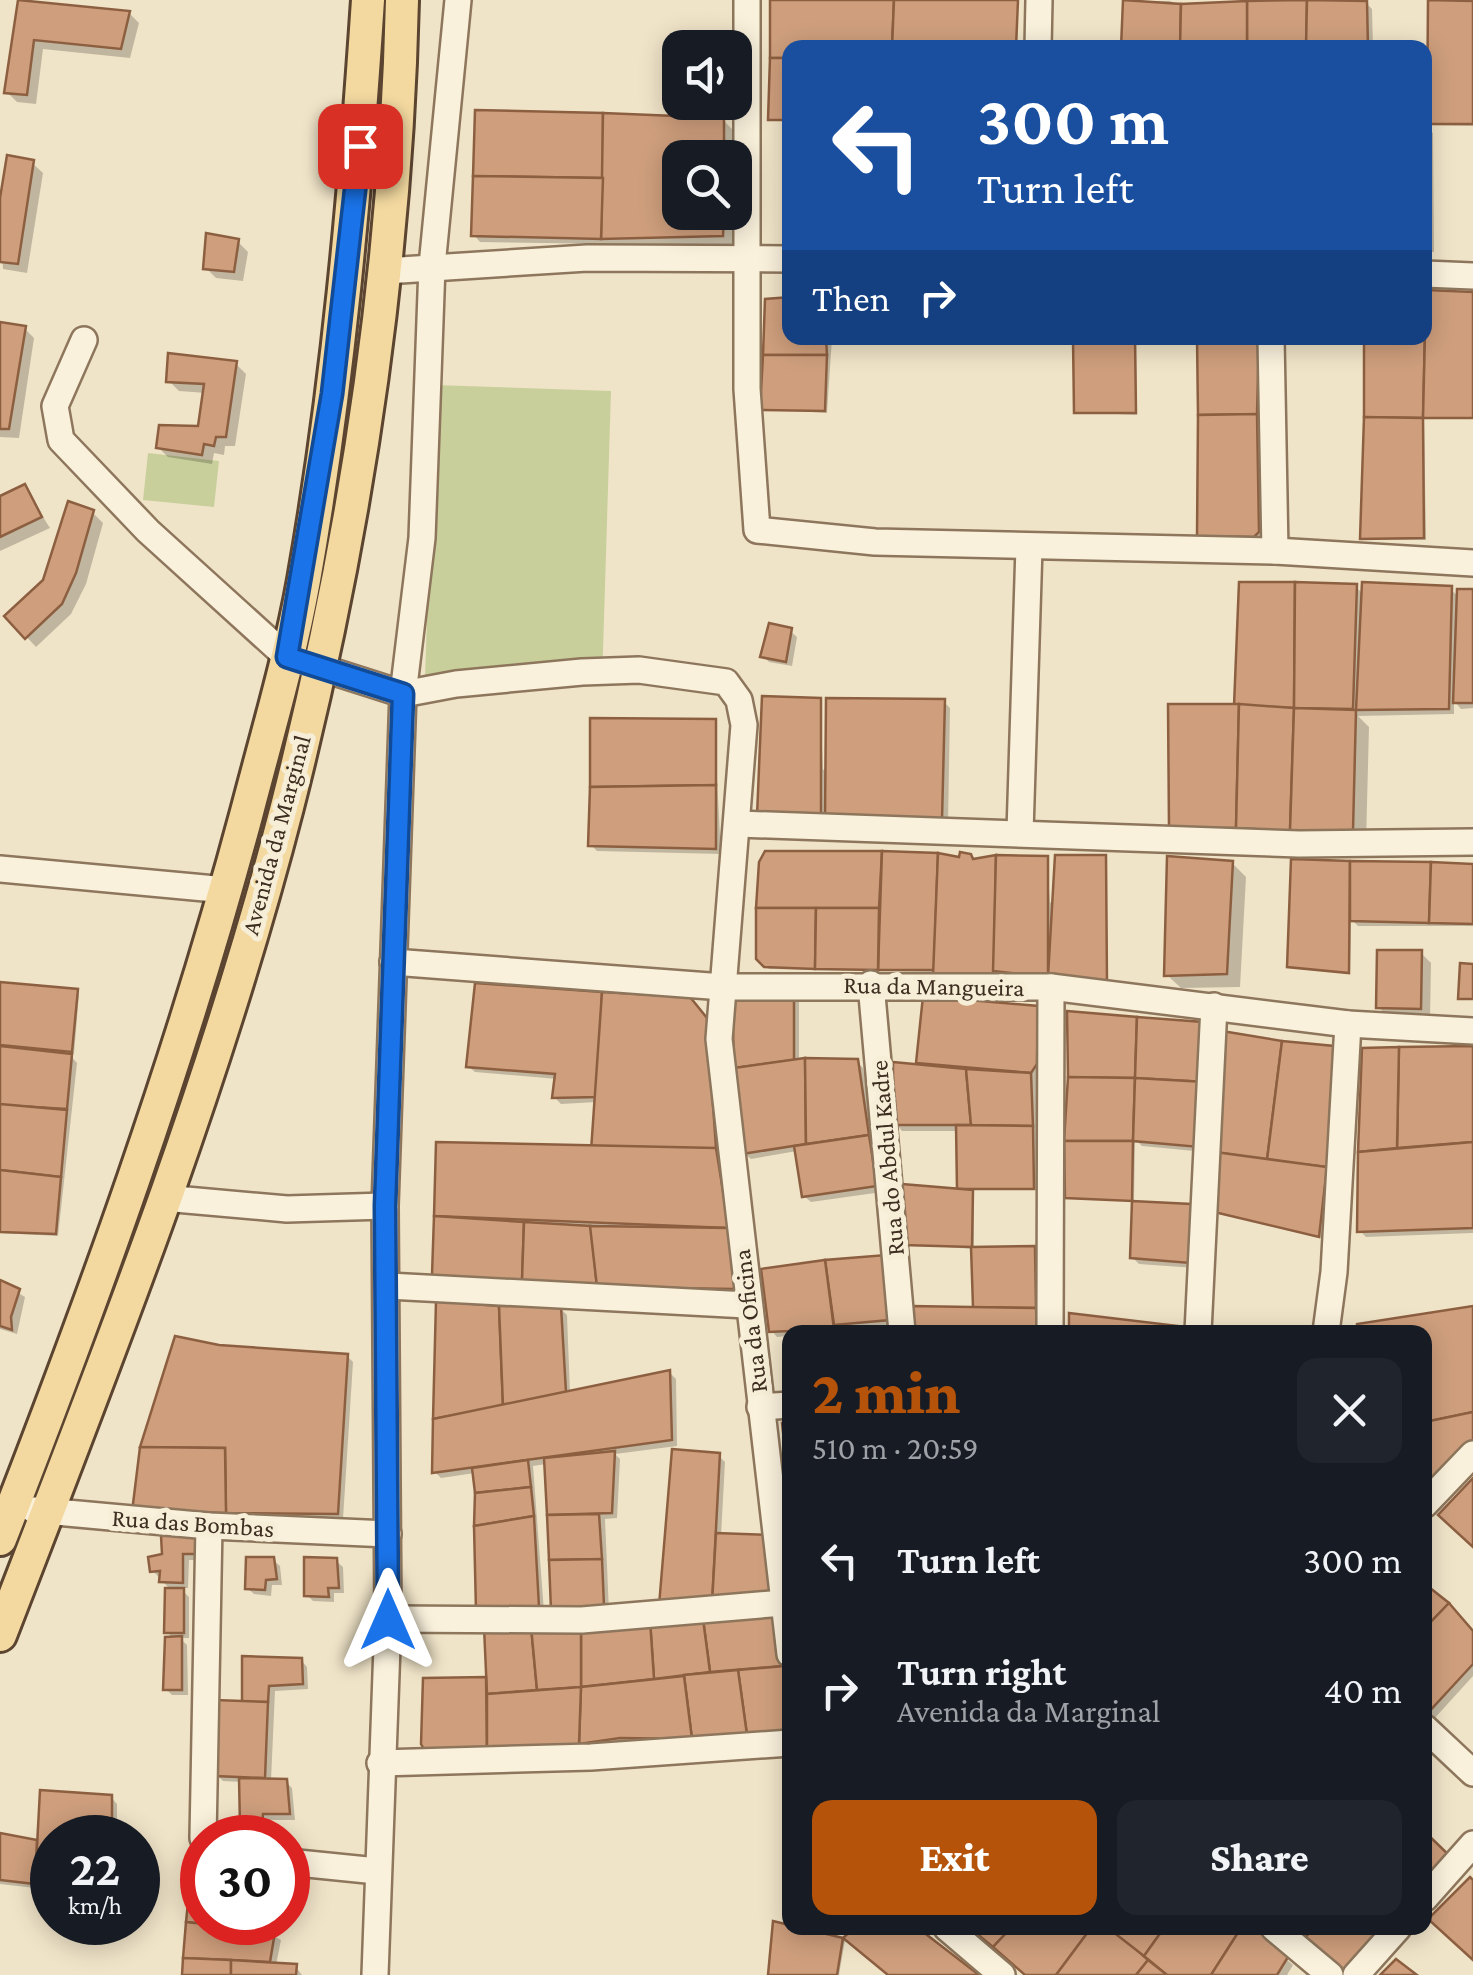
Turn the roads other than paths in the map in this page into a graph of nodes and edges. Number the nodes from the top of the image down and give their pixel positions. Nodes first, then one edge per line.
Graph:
1 (368, 0) edge
2 (402, 0) edge
3 (458, 0) edge
4 (746, 0) edge
5 (1039, 0) edge
6 (1038, 40) edge
7 (747, 258) junction
8 (782, 259) edge
9 (432, 266) junction
10 (385, 271) junction
11 (1432, 274) edge
12 (1473, 276) edge
13 (84, 340) dead end
14 (1271, 345) edge
15 (1029, 547) junction
16 (1275, 551) junction
17 (1473, 564) edge
18 (287, 657) junction
19 (320, 666) junction
20 (403, 694) junction
21 (739, 824) junction
22 (1020, 832) junction
23 (1473, 842) edge
24 (0, 869) edge
25 (226, 890) junction
26 (393, 962) junction
27 (871, 984) junction
28 (723, 987) junction
29 (1051, 987) junction
30 (1214, 1006) junction
31 (1348, 1024) junction
32 (1473, 1031) edge
33 (164, 1198) junction
34 (385, 1206) junction
35 (388, 1286) junction
36 (747, 1305) junction
37 (901, 1325) edge
38 (1050, 1325) edge
39 (1198, 1325) edge
40 (1327, 1325) edge
41 (782, 1406) edge
42 (760, 1407) junction
43 (1473, 1454) edge
44 (1432, 1497) edge
45 (6, 1505) edge
46 (48, 1512) junction
47 (210, 1526) junction
48 (388, 1534) junction
49 (0, 1539) edge
50 (782, 1594) edge
51 (782, 1603) edge
52 (388, 1620) junction
53 (0, 1635) edge
54 (1432, 1735) edge
55 (782, 1744) edge
56 (380, 1763) junction
57 (1473, 1774) edge
58 (204, 1815) edge
59 (1473, 1844) edge
60 (310, 1864) edge
61 (376, 1871) junction
62 (1432, 1890) edge
63 (955, 1935) edge
64 (1282, 1935) edge
65 (1392, 1935) edge
66 (375, 1975) edge
67 (1002, 1975) edge
68 (1330, 1975) edge
69 (1356, 1975) edge

1 - 18 main road, Avenida da Marginal
2 - 10 main road, Avenida da Marginal
3 - 9 street
4 - 7 street
5 - 6 street
7 - 8 street
7 - 9 street
7 - 15 street
9 - 10 street
9 - 20 street
10 - 19 main road, Avenida da Marginal
11 - 12 street
13 - 18 street
14 - 16 street
15 - 16 street
15 - 22 street
16 - 17 street
18 - 19 street
18 - 25 main road, Avenida da Marginal
19 - 20 street
19 - 33 main road, Avenida da Marginal
20 - 21 street, Rua da Oficina
20 - 26 street
21 - 22 street
21 - 28 street, Rua da Oficina
22 - 23 street
24 - 25 street
25 - 45 main road, Avenida da Marginal
26 - 28 street, Rua da Mangueira
26 - 34 street
27 - 28 street, Rua da Mangueira
27 - 29 street, Rua da Mangueira
27 - 37 street, Rua do Abdul Kadre
28 - 36 street, Rua da Oficina
29 - 30 street, Rua da Mangueira
29 - 38 street
30 - 31 street, Rua da Mangueira
30 - 39 street
31 - 32 street, Rua da Mangueira
31 - 40 street
33 - 34 street
33 - 46 main road, Avenida da Marginal
34 - 35 street
35 - 36 street
35 - 48 street
36 - 42 street, Rua da Oficina
41 - 42 street
42 - 50 street, Rua da Oficina
43 - 44 street
45 - 46 street, Rua das Bombas
45 - 49 main road, Avenida da Marginal
46 - 47 street, Rua das Bombas
46 - 53 main road, Avenida da Marginal
47 - 48 street, Rua das Bombas
47 - 58 street
48 - 52 street
51 - 52 street
52 - 56 street
54 - 57 street
55 - 56 street
56 - 61 street
59 - 62 street
60 - 61 street
61 - 66 street
63 - 67 street
64 - 68 street
65 - 69 street

